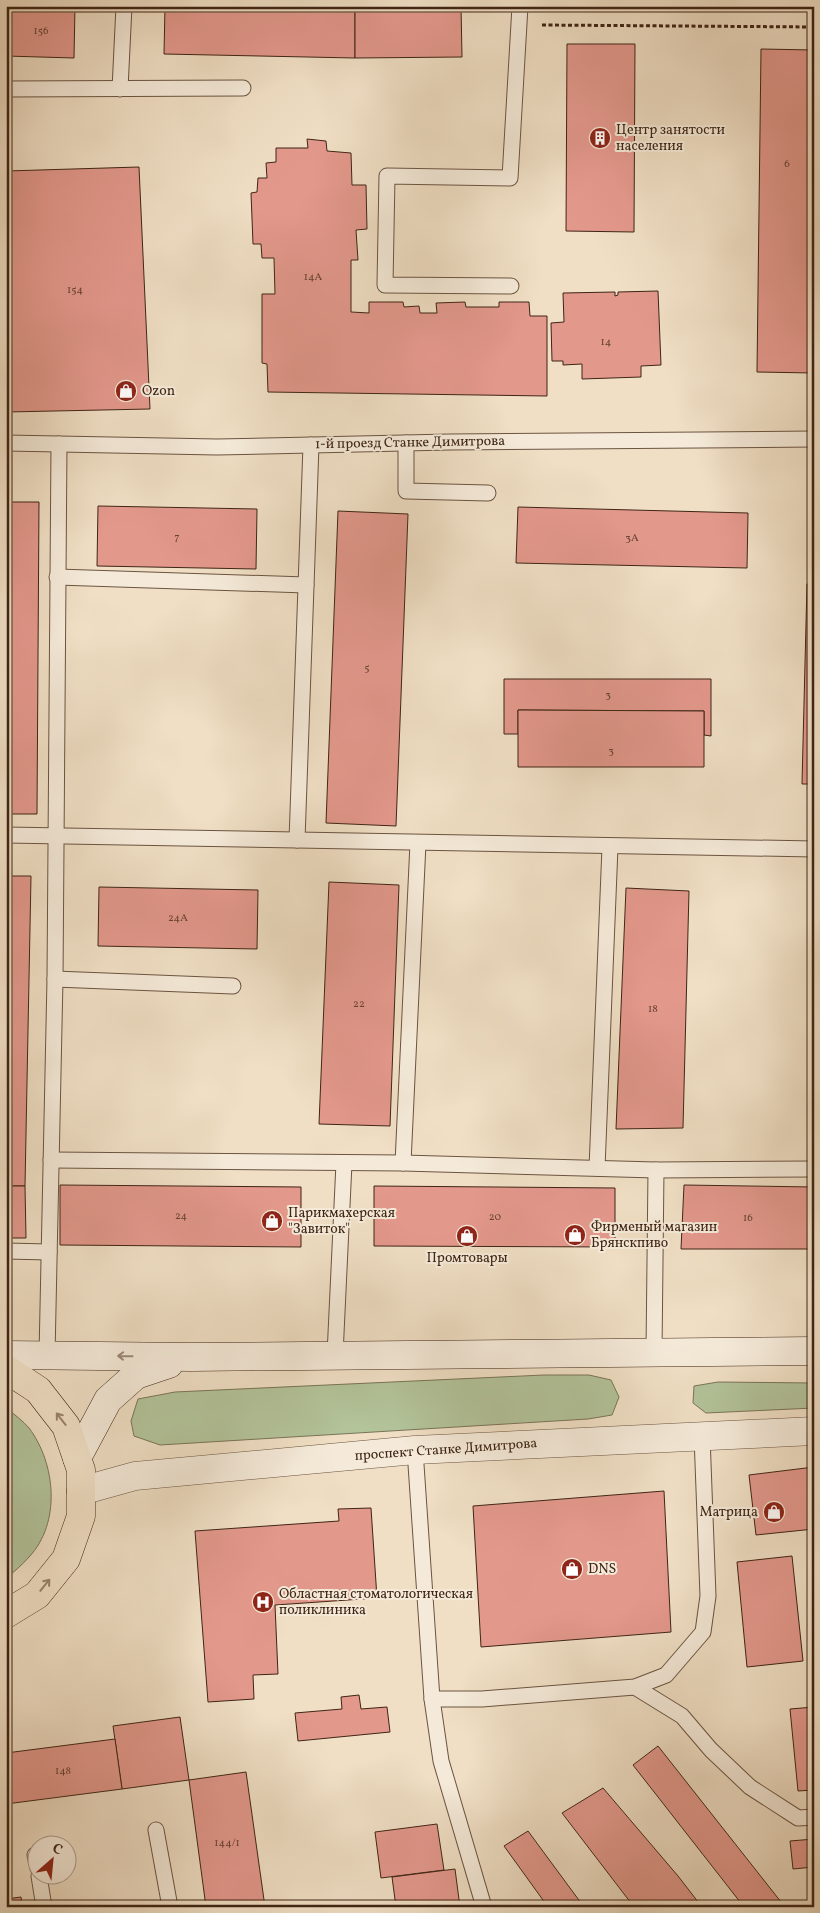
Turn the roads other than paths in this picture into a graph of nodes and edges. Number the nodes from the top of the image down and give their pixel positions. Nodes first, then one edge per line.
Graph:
1 (124, 6) edge
2 (520, 6) edge
3 (243, 88) dead end
4 (6, 89) edge
5 (120, 89) junction
6 (511, 286) dead end
7 (814, 440) edge
8 (6, 443) edge
9 (406, 443) junction
10 (59, 444) junction
11 (311, 444) junction
12 (488, 493) dead end
13 (58, 577) junction
14 (306, 585) junction
15 (6, 835) edge
16 (55, 835) junction
17 (297, 840) junction
18 (418, 843) junction
19 (610, 847) junction
20 (814, 849) edge
21 (55, 979) junction
22 (233, 986) dead end
23 (51, 1160) junction
24 (403, 1163) junction
25 (344, 1164) junction
26 (597, 1168) junction
27 (814, 1169) edge
28 (656, 1170) junction
29 (6, 1251) edge
30 (48, 1252) junction
31 (814, 1351) edge
32 (654, 1352) junction
33 (6, 1355) edge
34 (47, 1355) junction
35 (335, 1355) junction
36 (191, 1357) junction
37 (6, 1369) edge
38 (814, 1431) edge
39 (702, 1436) junction
40 (415, 1450) junction
41 (77, 1458) junction
42 (81, 1491) junction
43 (6, 1614) edge
44 (635, 1687) junction
45 (432, 1699) junction
46 (814, 1817) edge
47 (156, 1830) dead end
48 (41, 1886) edge
49 (44, 1907) edge
50 (170, 1907) edge
51 (484, 1907) edge

1 - 5 lane
2 - 6 lane
3 - 5 lane
4 - 5 lane
7 - 9 lane, 1-й проезд Станке Димитрова
8 - 10 lane, 1-й проезд Станке Димитрова
9 - 11 lane, 1-й проезд Станке Димитрова
9 - 12 lane
10 - 11 lane, 1-й проезд Станке Димитрова
10 - 13 lane
11 - 14 lane
13 - 14 lane
13 - 16 lane
14 - 17 lane
15 - 16 lane
16 - 17 lane
16 - 21 lane
17 - 18 lane
18 - 19 lane
18 - 24 lane
19 - 20 lane
19 - 26 lane
21 - 22 lane
21 - 23 lane
23 - 25 lane
23 - 30 lane
24 - 25 lane
24 - 26 lane
25 - 35 lane
26 - 28 lane
27 - 28 lane
28 - 32 lane
29 - 30 lane
30 - 34 lane
31 - 32 main road
32 - 35 main road
33 - 34 main road
36 -> 34 main road
35 - 36 main road
36 - 41 main road
41 -> 37 main road
38 - 39 main road, проспект Станке Димитрова
39 - 40 main road, проспект Станке Димитрова
39 - 44 lane
40 - 42 main road, проспект Станке Димитрова
40 - 45 lane
41 - 42 main road
43 -> 42 main road
44 - 45 lane
44 - 46 lane
45 - 51 lane
47 - 50 lane
48 - 49 lane

